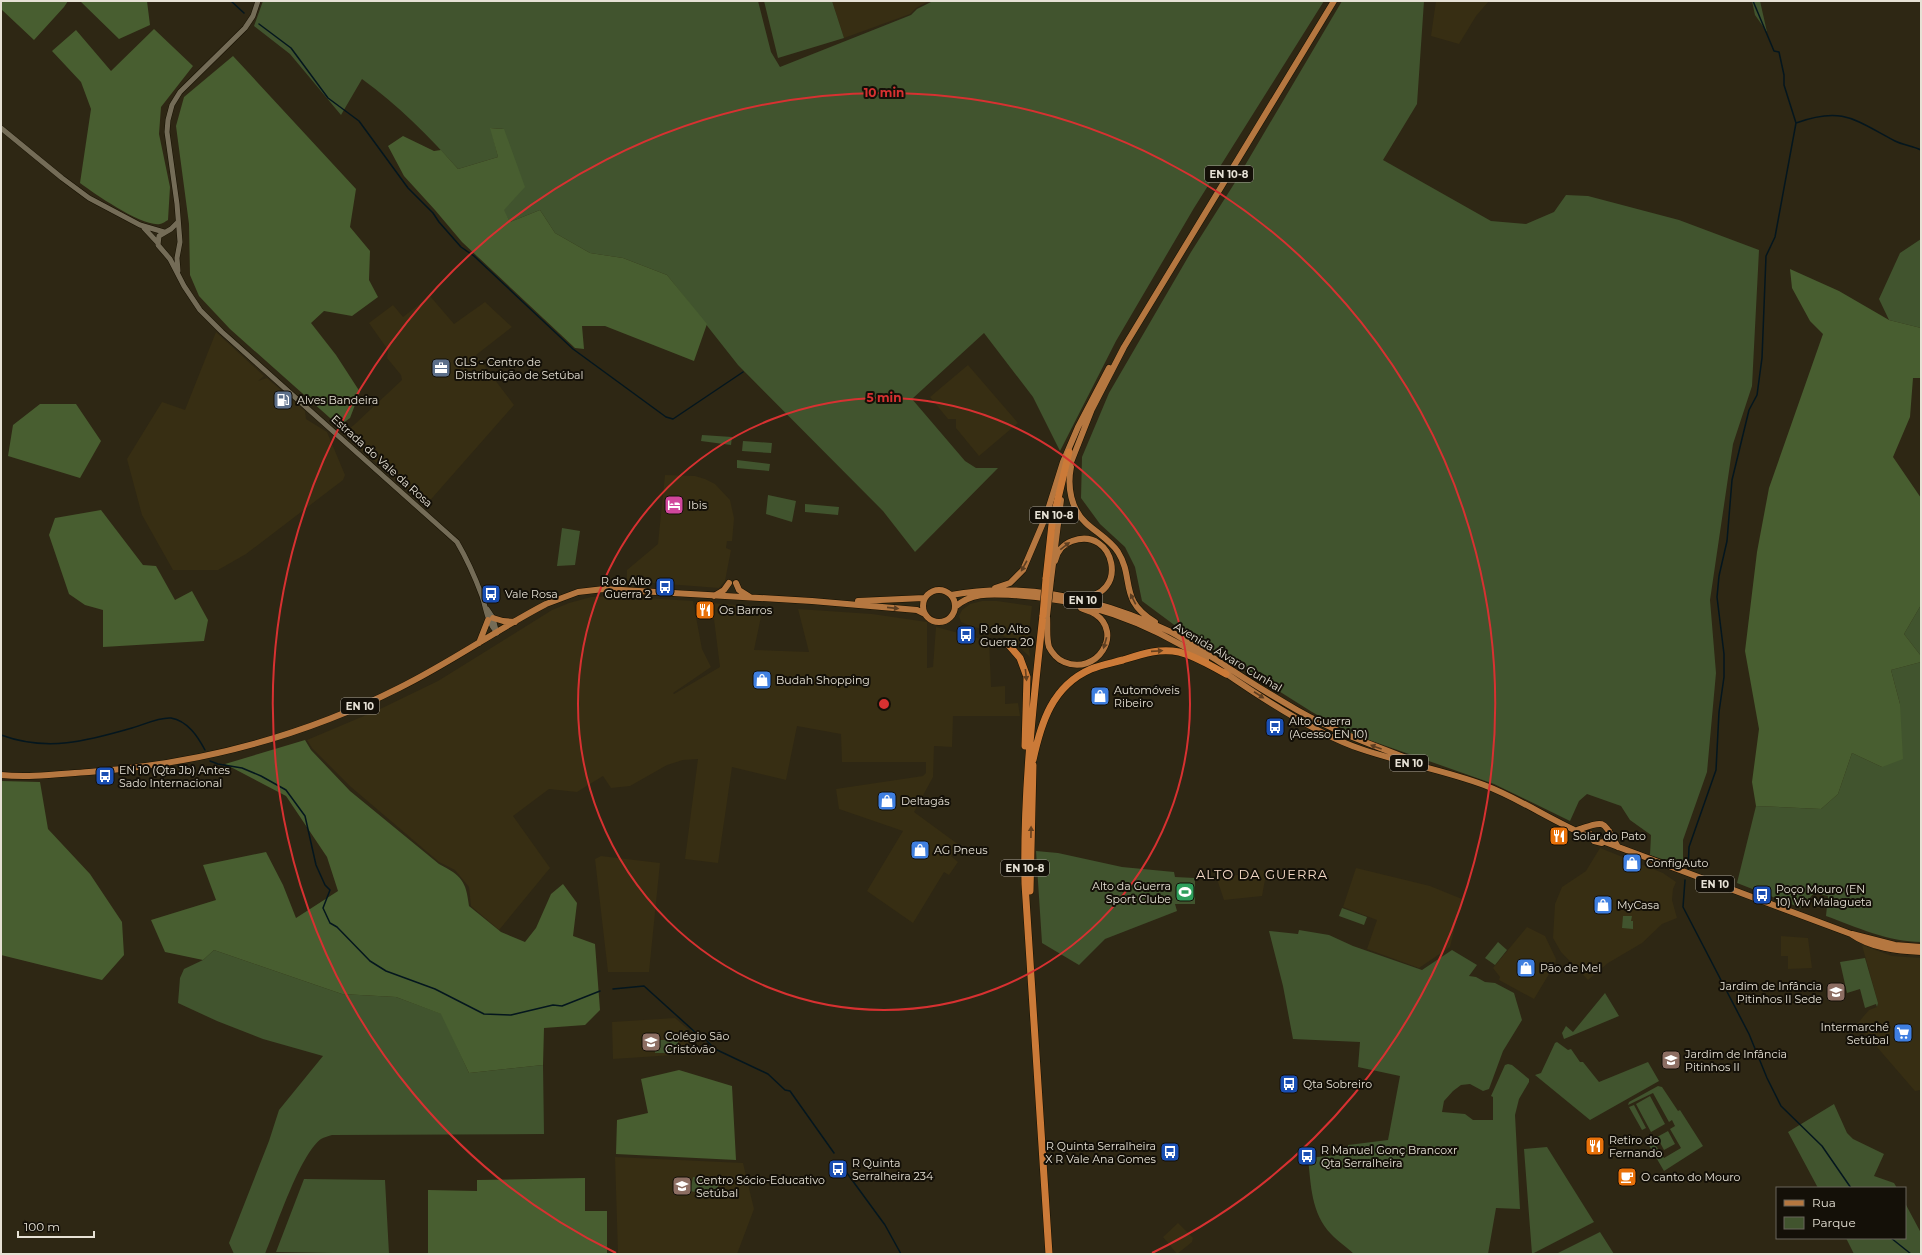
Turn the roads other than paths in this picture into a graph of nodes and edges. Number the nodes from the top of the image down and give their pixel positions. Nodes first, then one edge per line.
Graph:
1 (258, 1) edge
2 (1334, 1) edge
3 (1, 128) edge
4 (178, 222) junction
5 (140, 225) junction
6 (166, 231) junction
7 (179, 238) junction
8 (157, 242) junction
9 (178, 248) junction
10 (165, 253) junction
11 (179, 276) junction
12 (1071, 453) junction
13 (1048, 580) junction
14 (729, 583) dead end
15 (736, 583) dead end
16 (989, 590) junction
17 (951, 595) junction
18 (714, 596) junction
19 (754, 598) junction
20 (924, 598) junction
21 (1063, 598) junction
22 (812, 601) junction
23 (955, 607) junction
24 (925, 614) junction
25 (1045, 615) junction
26 (490, 619) junction
27 (515, 622) junction
28 (497, 633) junction
29 (1172, 633) junction
30 (479, 643) junction
31 (1007, 643) dead end
32 (1226, 674) junction
33 (1037, 690) junction
34 (1033, 760) junction
35 (1439, 770) junction
36 (1, 775) edge
37 (1026, 786) junction
38 (1594, 824) junction
39 (1577, 830) junction
40 (1609, 831) junction
41 (1590, 837) junction
42 (1605, 842) junction
43 (1618, 847) junction
44 (1851, 934) junction
45 (1921, 947) edge
46 (1921, 952) edge
47 (1035, 1019) junction
48 (1049, 1254) edge

1 - 4 street
2 - 12 main road, EN 10-8
3 - 5 street
4 - 6 street
4 - 7 street
5 - 6 street
5 - 8 street
6 - 7 street
6 - 8 street
7 - 9 street
8 - 10 street
9 - 10 street
9 - 11 street, Estrada do Vale da Rosa
10 - 11 street, Estrada do Vale da Rosa
11 - 26 street, Estrada do Vale da Rosa
12 - 13 highway, EN 10-8
12 -> 16 main road
29 -> 12 main road
13 -> 21 main road
13 - 25 highway, EN 10-8, bridge
14 - 18 main road
15 - 19 main road
16 - 17 main road, Avenida Álvaro Cunhal / EN 10
16 - 21 main road, Avenida Álvaro Cunhal / EN 10
17 - 20 main road
17 - 23 main road
18 - 19 main road, EN 10
18 - 27 main road, EN 10
19 - 22 main road, EN 10
20 - 22 main road, EN 10
20 - 24 main road
21 - 23 main road, Avenida Álvaro Cunhal / EN 10
21 -> 25 main road
21 - 29 main road, Avenida Álvaro Cunhal / EN 10
21 - 32 main road, Avenida Álvaro Cunhal / EN 10
22 -> 24 main road, EN 10
23 - 24 main road
25 - 33 highway, EN 10-8
26 - 27 main road
26 - 28 street, Estrada do Vale da Rosa
26 - 30 main road
27 - 28 main road, EN 10
28 - 30 main road, EN 10
35 -> 29 main road, Avenida Álvaro Cunhal / EN 10
30 - 36 main road, EN 10
31 -> 37 highway
34 -> 32 highway
32 -> 35 main road, Avenida Álvaro Cunhal / EN 10
33 - 34 highway, EN 10-8
33 - 37 highway, EN 10-8
47 -> 34 highway, EN 10-8
35 - 39 main road, Avenida Álvaro Cunhal / EN 10
37 - 47 highway, EN 10-8
38 - 39 main road
38 - 40 main road
38 - 41 main road
39 - 41 main road, Avenida Álvaro Cunhal / EN 10
40 - 42 main road
40 - 43 main road
41 - 42 main road, EN 10
42 - 43 main road, EN 10
43 - 44 main road, EN 10
44 - 45 main road, EN 10
44 - 46 main road, EN 10
47 - 48 highway, EN 10-8

